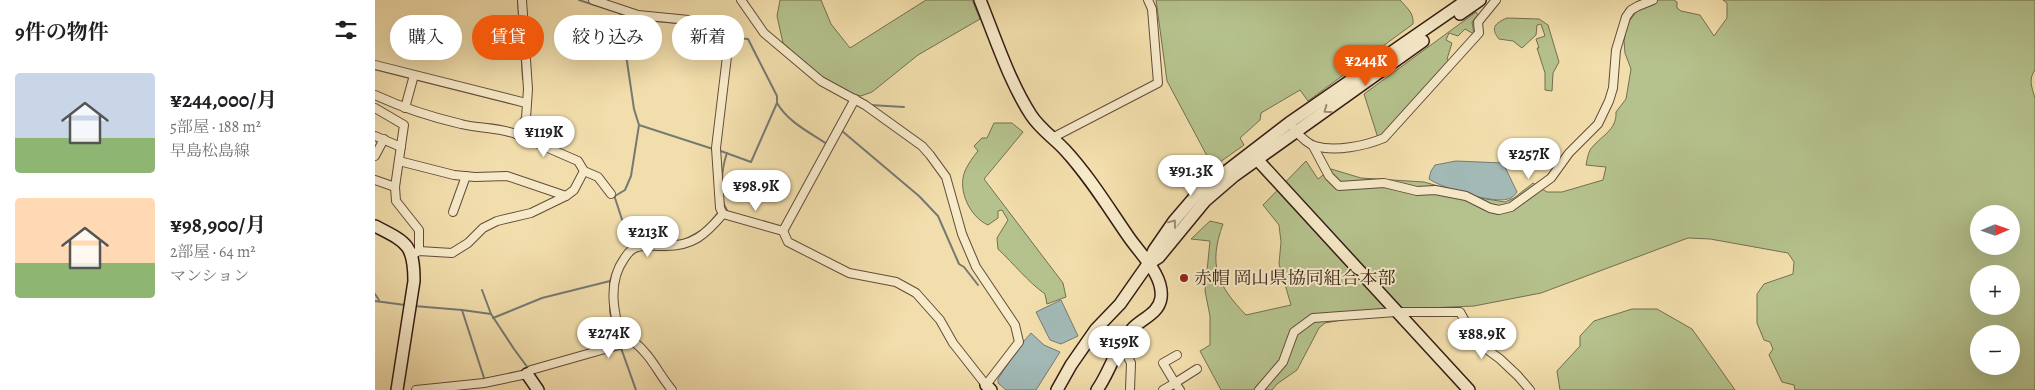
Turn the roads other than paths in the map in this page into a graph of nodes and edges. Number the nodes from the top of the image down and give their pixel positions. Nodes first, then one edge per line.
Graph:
1 (522, 0) edge
2 (593, 0) edge
3 (741, 0) edge
4 (980, 0) edge
5 (1148, 0) edge
6 (1467, 0) edge
7 (1480, 0) edge
8 (1496, 0) edge
9 (1653, 0) edge
10 (375, 65) edge
11 (413, 75) junction
12 (375, 95) edge
13 (855, 99) junction
14 (527, 102) junction
15 (375, 108) edge
16 (405, 108) junction
17 (1293, 128) junction
18 (518, 135) junction
19 (375, 136) edge
20 (1052, 138) junction
21 (383, 139) junction
22 (1313, 146) junction
23 (401, 147) junction
24 (375, 156) edge
25 (1254, 156) junction
26 (399, 161) junction
27 (584, 171) junction
28 (466, 176) junction
29 (375, 180) edge
30 (395, 188) junction
31 (611, 194) dead end
32 (566, 196) junction
33 (453, 212) dead end
34 (723, 214) junction
35 (375, 226) edge
36 (783, 231) junction
37 (415, 253) junction
38 (1148, 264) junction
39 (1396, 312) junction
40 (1121, 343) junction
41 (622, 344) junction
42 (1177, 355) dead end
43 (1197, 369) dead end
44 (529, 372) junction
45 (1178, 386) edge
46 (989, 388) edge
47 (1467, 389) edge
48 (397, 390) edge
49 (416, 390) edge
50 (538, 390) edge
51 (672, 390) edge
52 (1057, 390) edge
53 (1097, 390) edge
54 (1130, 390) edge
55 (1163, 390) edge
56 (1259, 390) edge
57 (1530, 390) edge

1 - 14 street
2 - 34 street
3 - 13 street
4 - 20 street
5 - 20 street
6 - 17 street
7 -> 17 street
8 - 22 street
9 - 22 street
10 - 11 street
11 - 14 street
11 - 16 street
12 - 16 street
13 - 36 street
13 - 46 street
14 - 18 street
15 - 23 street
16 - 18 street
17 - 22 street
17 - 25 street
18 - 27 street
19 - 21 street
20 - 38 street
21 - 23 street
21 - 24 street
23 - 26 street
25 - 38 street
25 - 39 street
26 - 28 street
26 - 30 street
27 - 31 street
27 - 32 street
28 - 32 street
28 - 33 street
29 - 30 street
30 - 37 street
32 - 37 street
34 - 36 street
34 - 41 street
35 - 37 street
36 - 46 street
37 - 48 street
38 - 40 street
38 - 52 street
39 - 47 street
39 - 56 street
39 - 57 street
40 - 53 street
40 - 54 street
41 - 44 street
41 - 51 street
42 - 45 street
43 - 45 street
44 - 49 street
44 - 50 street
45 - 55 street

